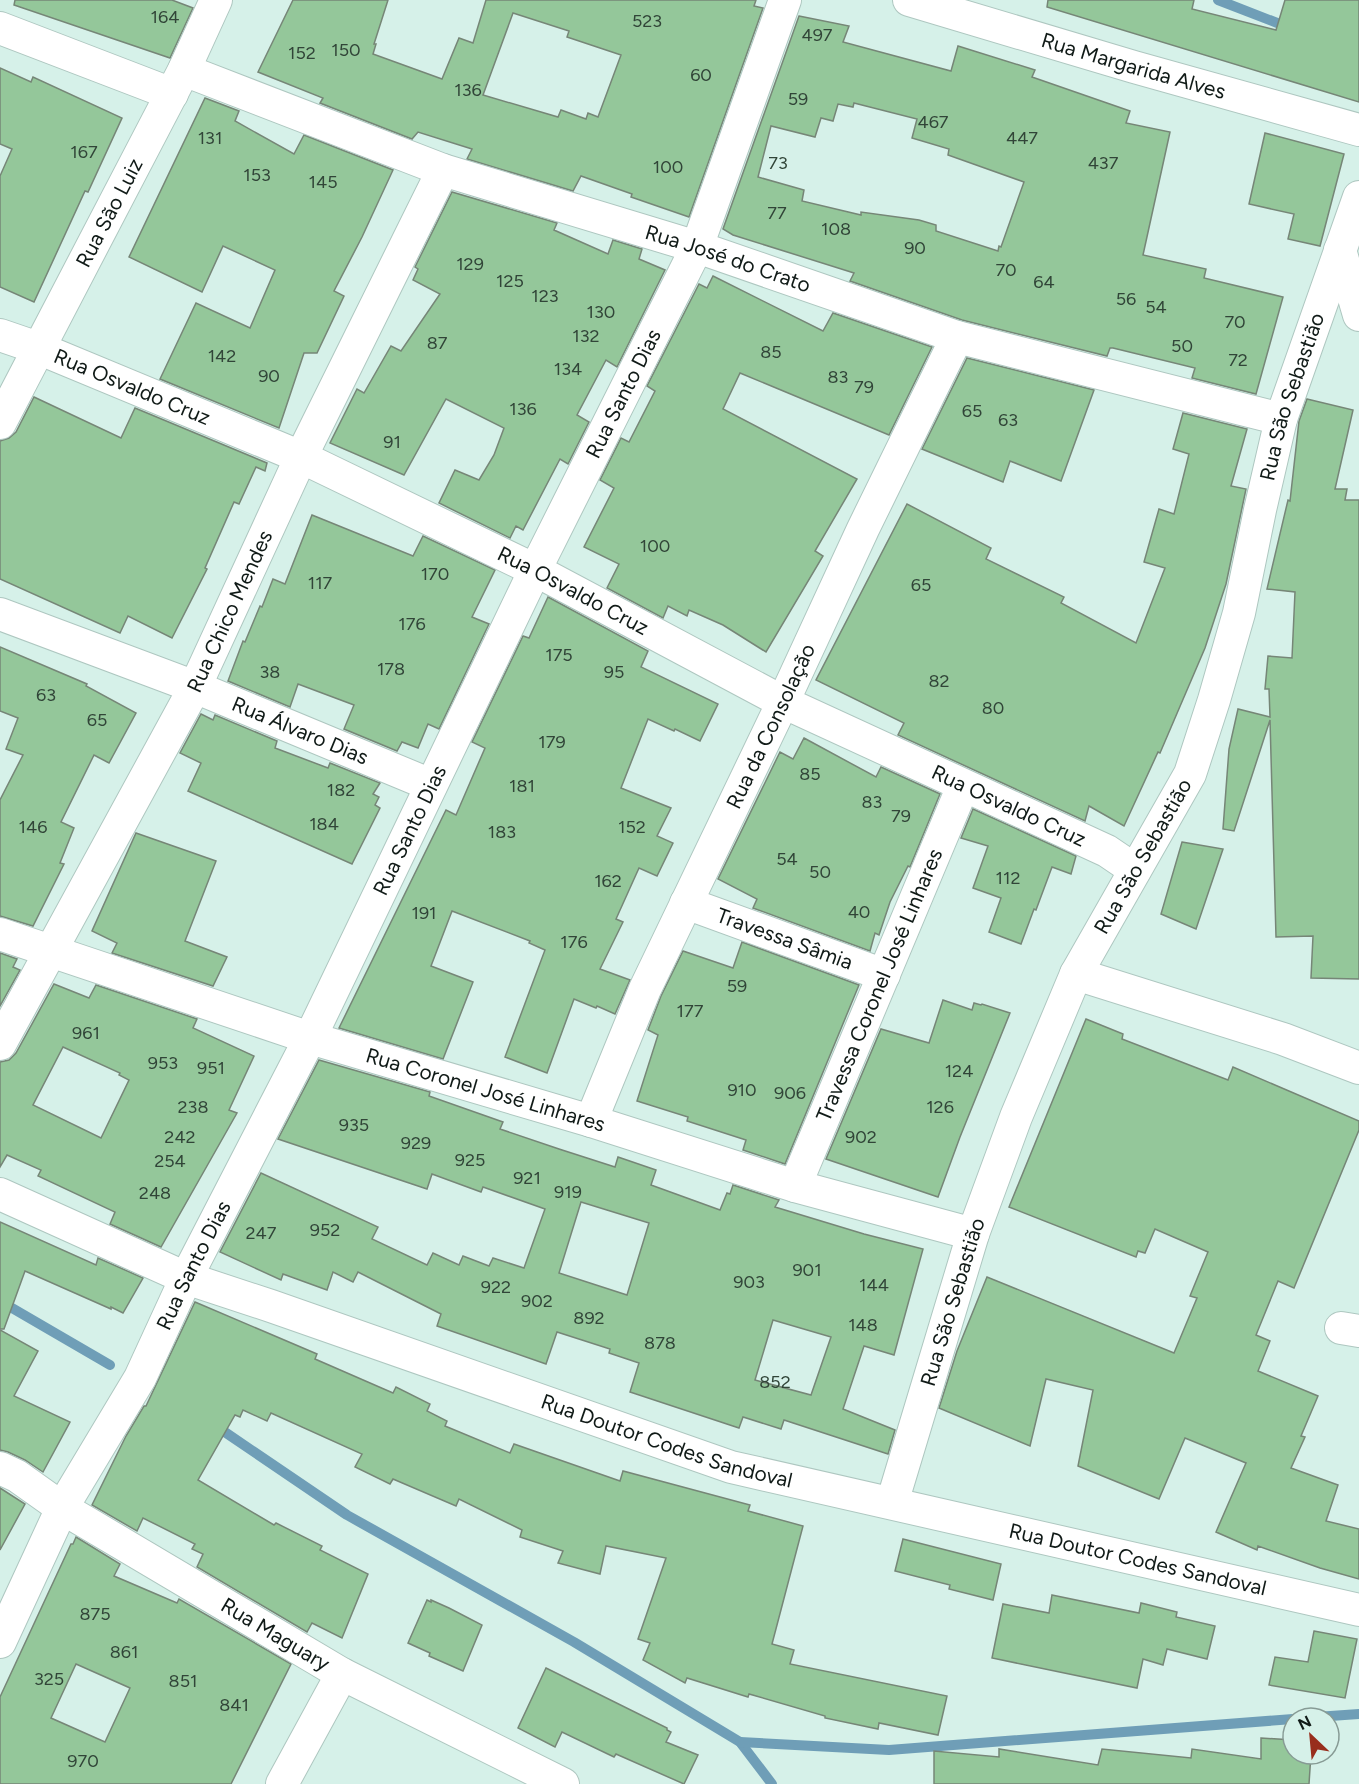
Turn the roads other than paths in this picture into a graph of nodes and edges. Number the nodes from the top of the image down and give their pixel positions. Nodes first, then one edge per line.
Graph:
1 (216, 0) edge
2 (785, 0) edge
3 (909, 0) edge
4 (0, 28) edge
5 (178, 82) junction
6 (1359, 130) edge
7 (443, 170) junction
8 (1359, 197) edge
9 (697, 247) junction
10 (1341, 250) junction
11 (1359, 315) edge
12 (0, 335) edge
13 (957, 337) junction
14 (38, 348) junction
15 (1281, 419) junction
16 (0, 423) edge
17 (301, 458) junction
18 (535, 570) junction
19 (0, 614) edge
20 (195, 687) junction
21 (783, 702) junction
22 (431, 785) junction
23 (963, 786) junction
24 (1135, 870) junction
25 (686, 903) junction
26 (0, 934) edge
27 (51, 952) junction
28 (1076, 974) junction
29 (884, 975) junction
30 (310, 1038) junction
31 (0, 1044) edge
32 (1359, 1068) edge
33 (591, 1121) junction
34 (795, 1186) junction
35 (0, 1194) edge
36 (973, 1234) junction
37 (186, 1278) junction
38 (0, 1467) edge
39 (892, 1503) junction
40 (63, 1508) junction
41 (1359, 1610) edge
42 (0, 1642) edge
43 (342, 1674) junction
44 (282, 1784) edge
45 (562, 1784) edge

1 - 5 street, Rua São Luiz
2 - 9 street, Rua Santo Dias
3 - 6 street, Rua Margarida Alves
4 - 5 street, Rua José do Crato
5 - 7 street, Rua José do Crato
5 - 14 street, Rua São Luiz
7 - 9 street, Rua José do Crato
7 - 17 street, Rua Chico Mendes
8 - 10 street, Rua São Sebastião
9 - 13 street, Rua José do Crato
9 - 18 street, Rua Santo Dias
10 - 11 street
10 - 15 street, Rua São Sebastião
12 - 14 street, Rua Osvaldo Cruz
13 - 15 street, Rua José do Crato
13 - 21 street, Rua da Consolação
14 - 16 street, Rua São Luiz
14 - 17 street, Rua Osvaldo Cruz
15 - 24 street, Rua São Sebastião
17 - 18 street, Rua Osvaldo Cruz
17 - 20 street, Rua Chico Mendes
18 - 21 street, Rua Osvaldo Cruz
18 - 22 street, Rua Santo Dias
19 - 20 street, Rua Álvaro Dias
20 - 22 street, Rua Álvaro Dias
20 - 27 street, Rua Chico Mendes
21 - 23 street, Rua Osvaldo Cruz
21 - 25 street, Rua da Consolação
22 - 30 street, Rua Santo Dias
23 - 24 street, Rua Osvaldo Cruz
23 - 29 street, Travessa Coronel José Linhares
24 - 28 street, Rua São Sebastião
25 - 29 street, Travessa Sâmia
25 - 33 street, Rua da Consolação
26 - 27 street, Rua Coronel José Linhares
27 - 30 street, Rua Coronel José Linhares
27 - 31 street, Rua Chico Mendes
28 - 32 street
28 - 36 street, Rua São Sebastião
29 - 34 street, Travessa Coronel José Linhares
30 - 33 street, Rua Coronel José Linhares
30 - 37 street, Rua Santo Dias
33 - 34 street, Rua Coronel José Linhares
34 - 36 street, Rua Coronel José Linhares
35 - 37 street, Rua Doutor Codes Sandoval
36 - 39 street, Rua São Sebastião
37 - 39 street, Rua Doutor Codes Sandoval
37 - 40 street, Rua Santo Dias
38 - 40 street, Rua Maguary
39 - 41 street, Rua Doutor Codes Sandoval
40 - 42 street, Rua Santo Dias
40 - 43 street, Rua Maguary
43 - 44 street
43 - 45 street, Rua Maguary

